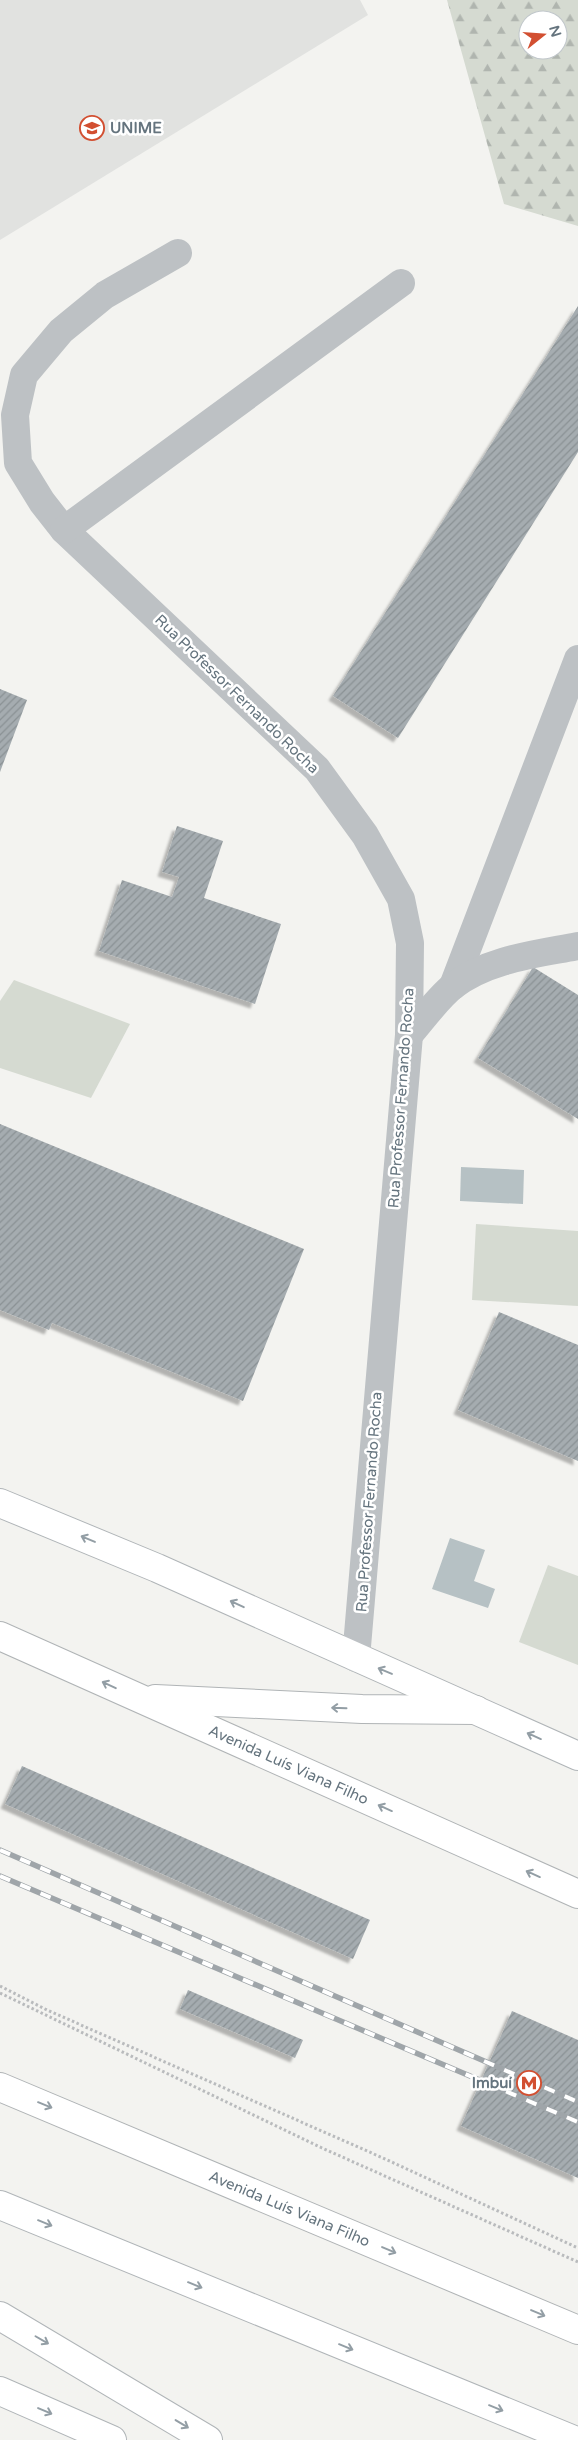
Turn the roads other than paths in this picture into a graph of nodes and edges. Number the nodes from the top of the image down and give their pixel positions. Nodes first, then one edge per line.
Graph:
1 (178, 254) dead end
2 (401, 284) dead end
3 (64, 530) junction
4 (578, 659) edge
5 (578, 946) edge
6 (453, 986) junction
7 (409, 1035) junction
8 (0, 1502) edge
9 (0, 1636) edge
10 (356, 1658) junction
11 (136, 1698) junction
12 (476, 1710) junction
13 (578, 1756) edge
14 (578, 1894) edge
15 (0, 2087) edge
16 (0, 2205) edge
17 (0, 2316) edge
18 (578, 2330) edge
19 (0, 2391) edge
20 (112, 2440) edge
21 (208, 2440) edge
22 (574, 2440) edge

1 - 3 street, Rua Professor Fernando Rocha
2 - 3 street
3 - 7 street, Rua Professor Fernando Rocha
4 - 6 street
5 - 6 street
6 - 7 street
7 - 10 street, Rua Professor Fernando Rocha
10 -> 8 main road
11 -> 9 main road, Avenida Luís Viana Filho
12 -> 10 main road
12 -> 11 main road
14 -> 11 main road, Avenida Luís Viana Filho
13 -> 12 main road
15 -> 18 main road, Avenida Luís Viana Filho
16 -> 22 main road
17 -> 21 main road
19 -> 20 main road

